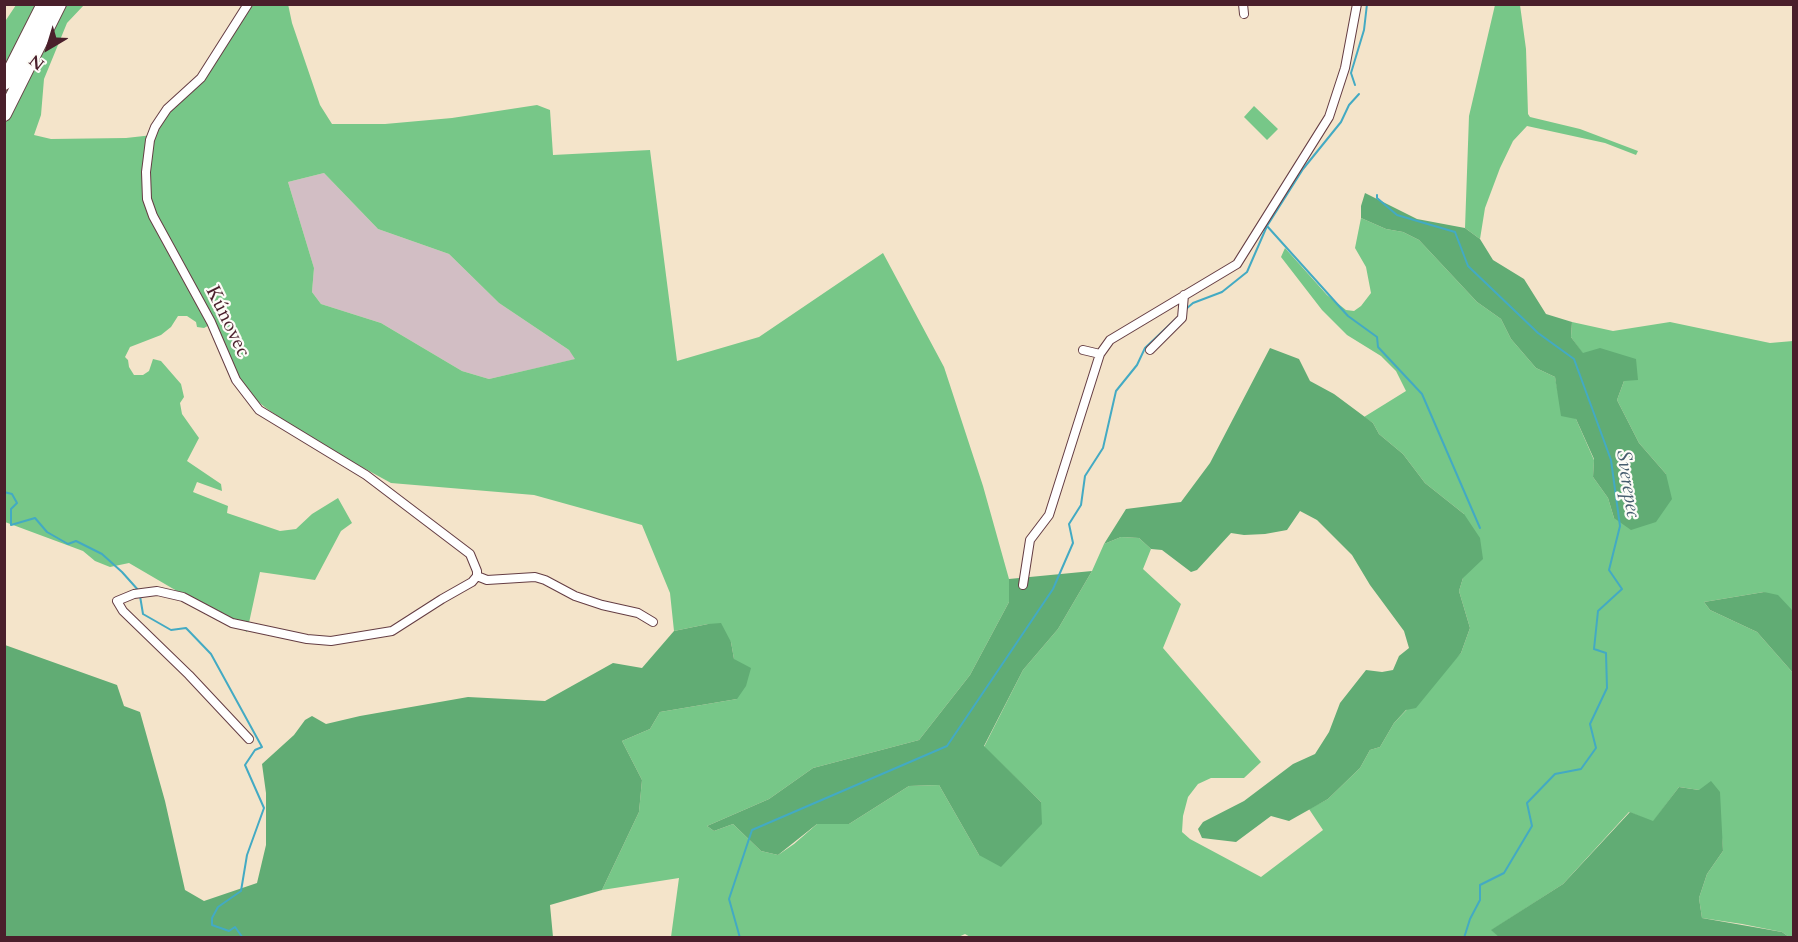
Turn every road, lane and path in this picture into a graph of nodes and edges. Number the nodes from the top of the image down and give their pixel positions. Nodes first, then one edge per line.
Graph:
1 (44, 4) edge
2 (59, 4) edge
3 (70, 4) edge
4 (248, 4) edge
5 (1243, 4) edge
6 (1357, 4) edge
7 (1244, 14) dead end
8 (50, 22) junction
9 (4, 83) edge
10 (4, 114) edge
11 (1184, 296) junction
12 (1083, 350) dead end
13 (1150, 350) dead end
14 (1100, 354) junction
15 (477, 576) junction
16 (1023, 585) dead end
17 (653, 622) dead end
18 (249, 739) dead end

1 - 9 highway
2 - 8 highway
3 - 8 highway
4 - 15 street, Kúnovec
5 - 7 street
6 - 11 street
8 - 10 highway
11 - 13 street
11 - 14 street
12 - 14 street
14 - 16 street
15 - 17 street
15 - 18 street

